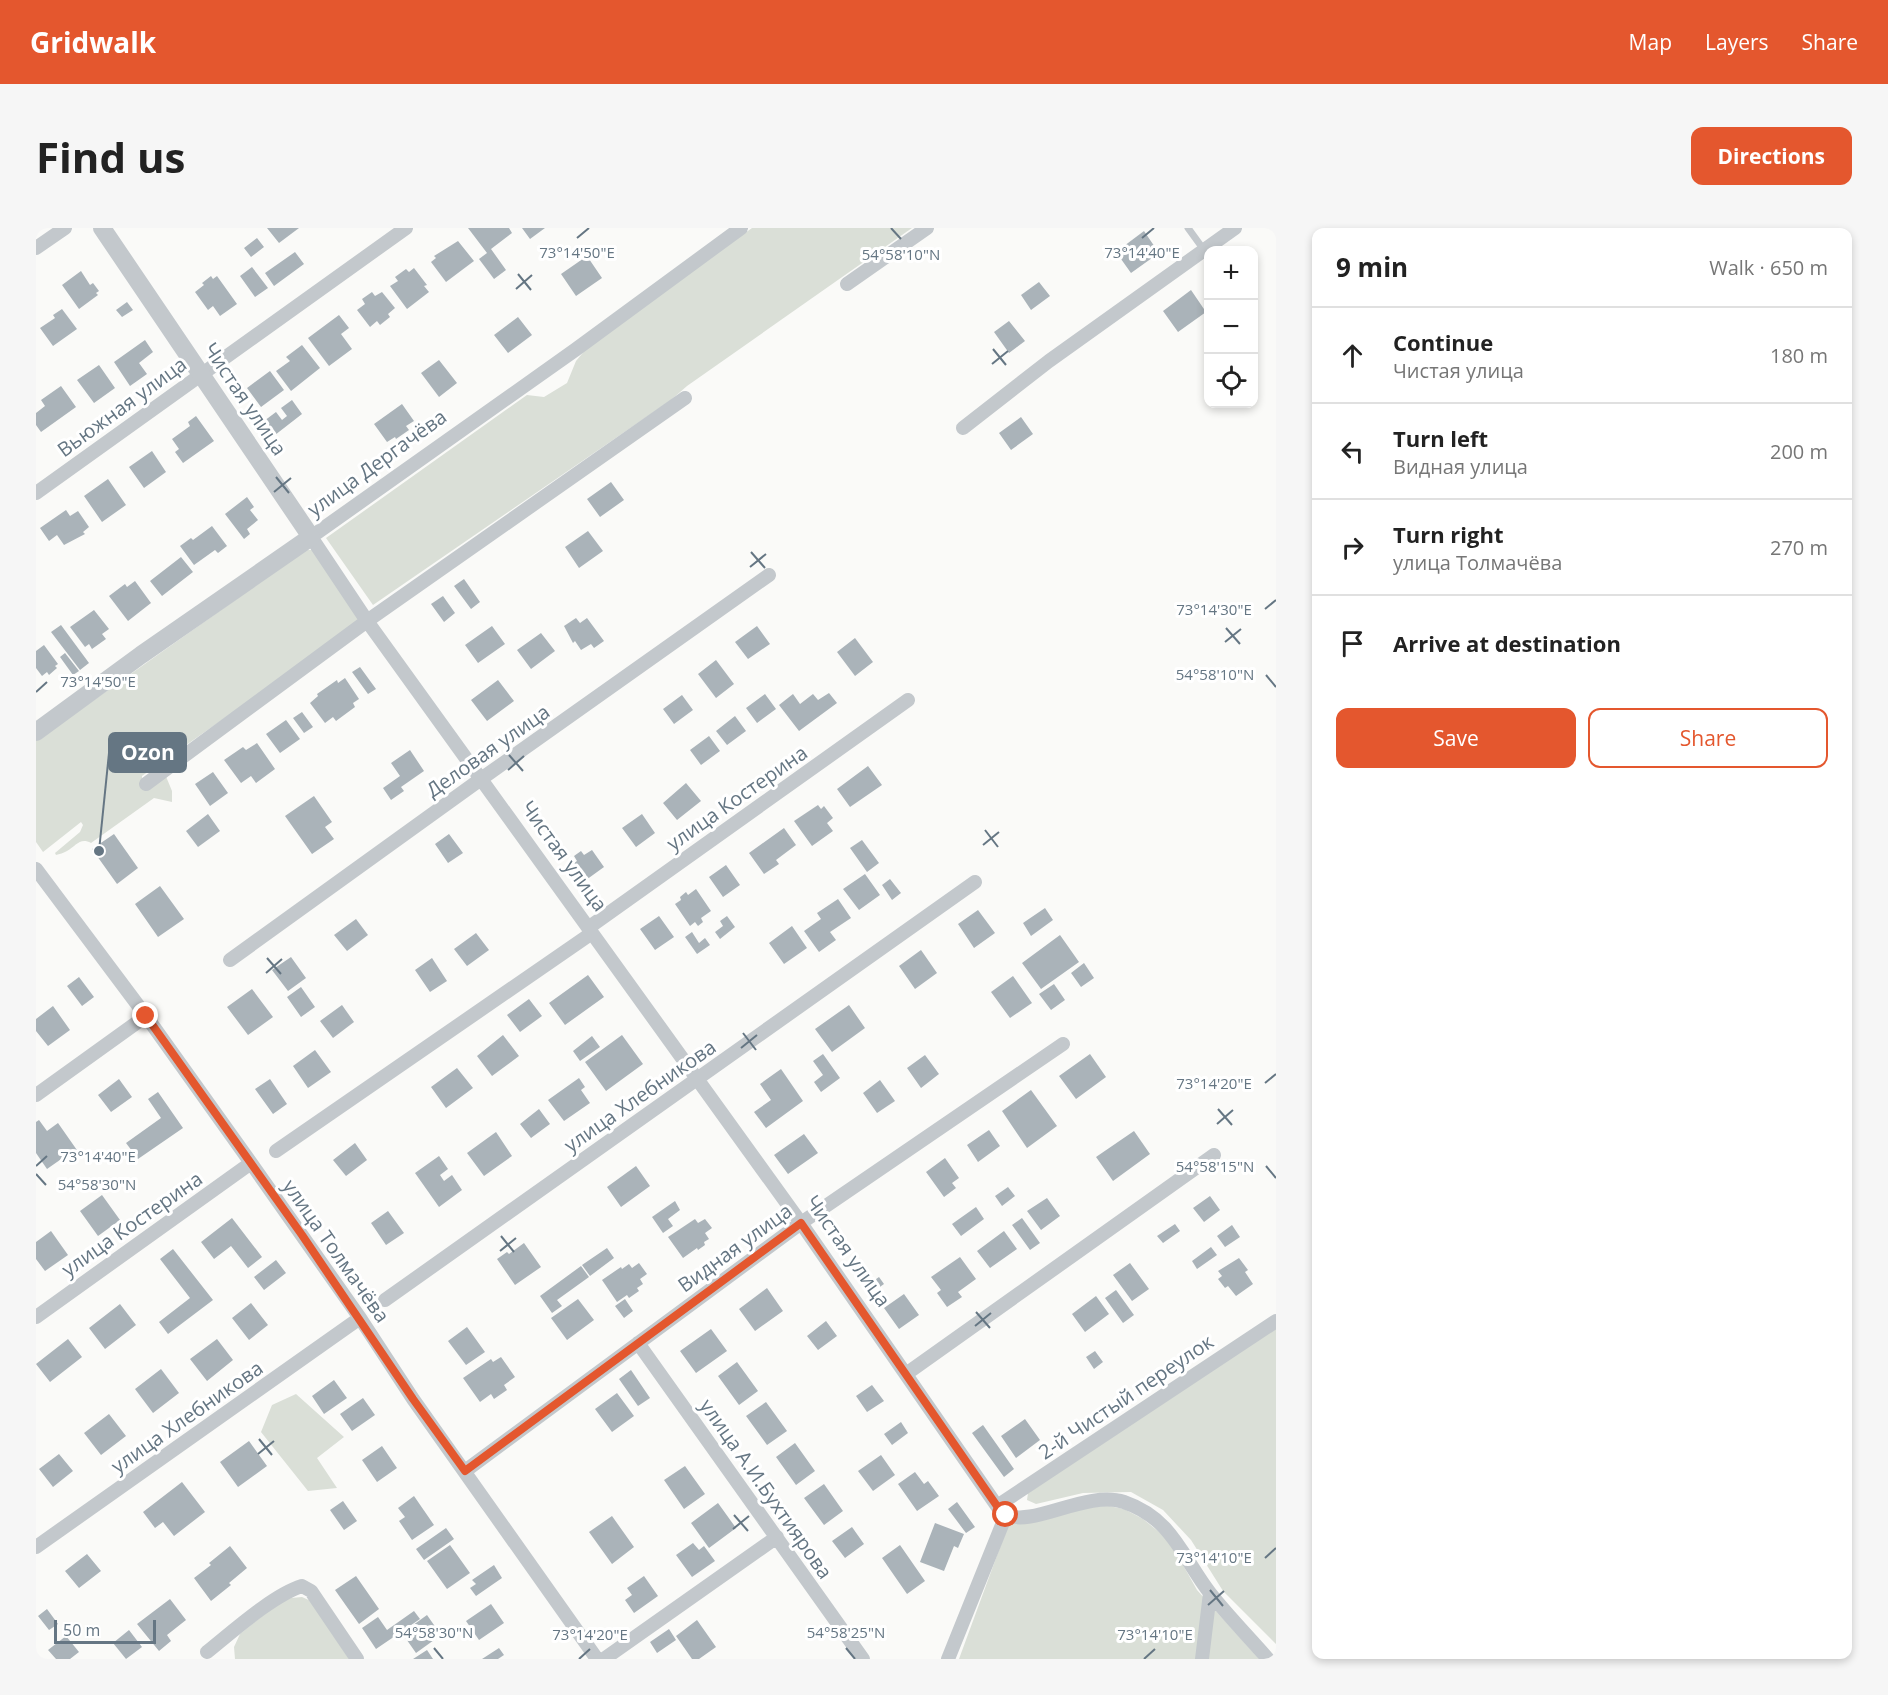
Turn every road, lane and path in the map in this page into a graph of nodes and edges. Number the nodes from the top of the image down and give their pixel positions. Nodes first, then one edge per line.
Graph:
1 (65, 228) edge
2 (102, 228) edge
3 (406, 228) edge
4 (741, 228) edge
5 (927, 228) edge
6 (1188, 228) edge
7 (1235, 228) edge
8 (1210, 246) edge
9 (36, 248) edge
10 (1204, 250) joint
11 (848, 284) dead end
12 (201, 374) junction
13 (685, 398) dead end
14 (963, 428) dead end
15 (36, 493) edge
16 (312, 537) junction
17 (769, 575) dead end
18 (367, 621) junction
19 (908, 700) dead end
20 (36, 732) edge
21 (481, 779) junction
22 (146, 784) dead end
23 (36, 869) edge
24 (975, 882) dead end
25 (590, 931) junction
26 (230, 960) dead end
27 (146, 1016) junction
28 (1063, 1044) dead end
29 (697, 1080) junction
30 (36, 1095) edge
31 (276, 1151) dead end
32 (1214, 1155) dead end
33 (251, 1163) junction
34 (801, 1223) junction
35 (386, 1300) dead end
36 (36, 1317) edge
37 (360, 1318) junction
38 (1276, 1321) edge
39 (638, 1343) junction
40 (906, 1374) junction
41 (465, 1471) junction
42 (1002, 1510) junction
43 (777, 1537) junction
44 (36, 1547) edge
45 (1209, 1593) junction
46 (205, 1657) edge
47 (357, 1659) edge
48 (597, 1659) edge
49 (604, 1659) edge
50 (863, 1659) edge
51 (948, 1659) edge
52 (1202, 1659) edge
53 (1268, 1659) edge

1 - 9 street
2 - 12 street, Чистая улица
3 - 12 street, Вьюжная улица
4 - 16 street, улица Дергачёва
5 - 11 street
6 - 10 lane
7 - 8 street
10 - 14 street
12 - 15 street, Вьюжная улица
12 - 16 street, Чистая улица
13 - 18 street
16 - 18 street, Чистая улица
16 - 20 street, улица Дергачёва
17 - 21 street, Деловая улица
18 - 21 street, Чистая улица
18 - 22 street
19 - 25 street, улица Костерина
21 - 25 street, Чистая улица
21 - 26 street, Деловая улица
23 - 27 street, улица Толмачёва
24 - 29 street, улица Хлебникова
25 - 29 street, Чистая улица
25 - 31 street, улица Костерина
27 - 30 street
27 - 33 street, улица Толмачёва
28 - 34 street, Видная улица
29 - 34 street, Чистая улица
29 - 35 street, улица Хлебникова
32 - 40 street
33 - 36 street, улица Костерина
33 - 37 street, улица Толмачёва
34 - 39 street, Видная улица
34 - 40 street, Чистая улица
37 - 41 street, улица Толмачёва
37 - 44 street, улица Хлебникова
38 - 42 street, 2-й Чистый переулок
39 - 41 street, Видная улица
39 - 43 street, улица А.И.Бухтиярова
40 - 42 street, Чистая улица
41 - 48 street, улица Толмачёва
42 - 45 street
42 - 51 street
43 - 49 street
43 - 50 street, улица А.И.Бухтиярова
45 - 52 street
45 - 53 street
46 - 47 street

